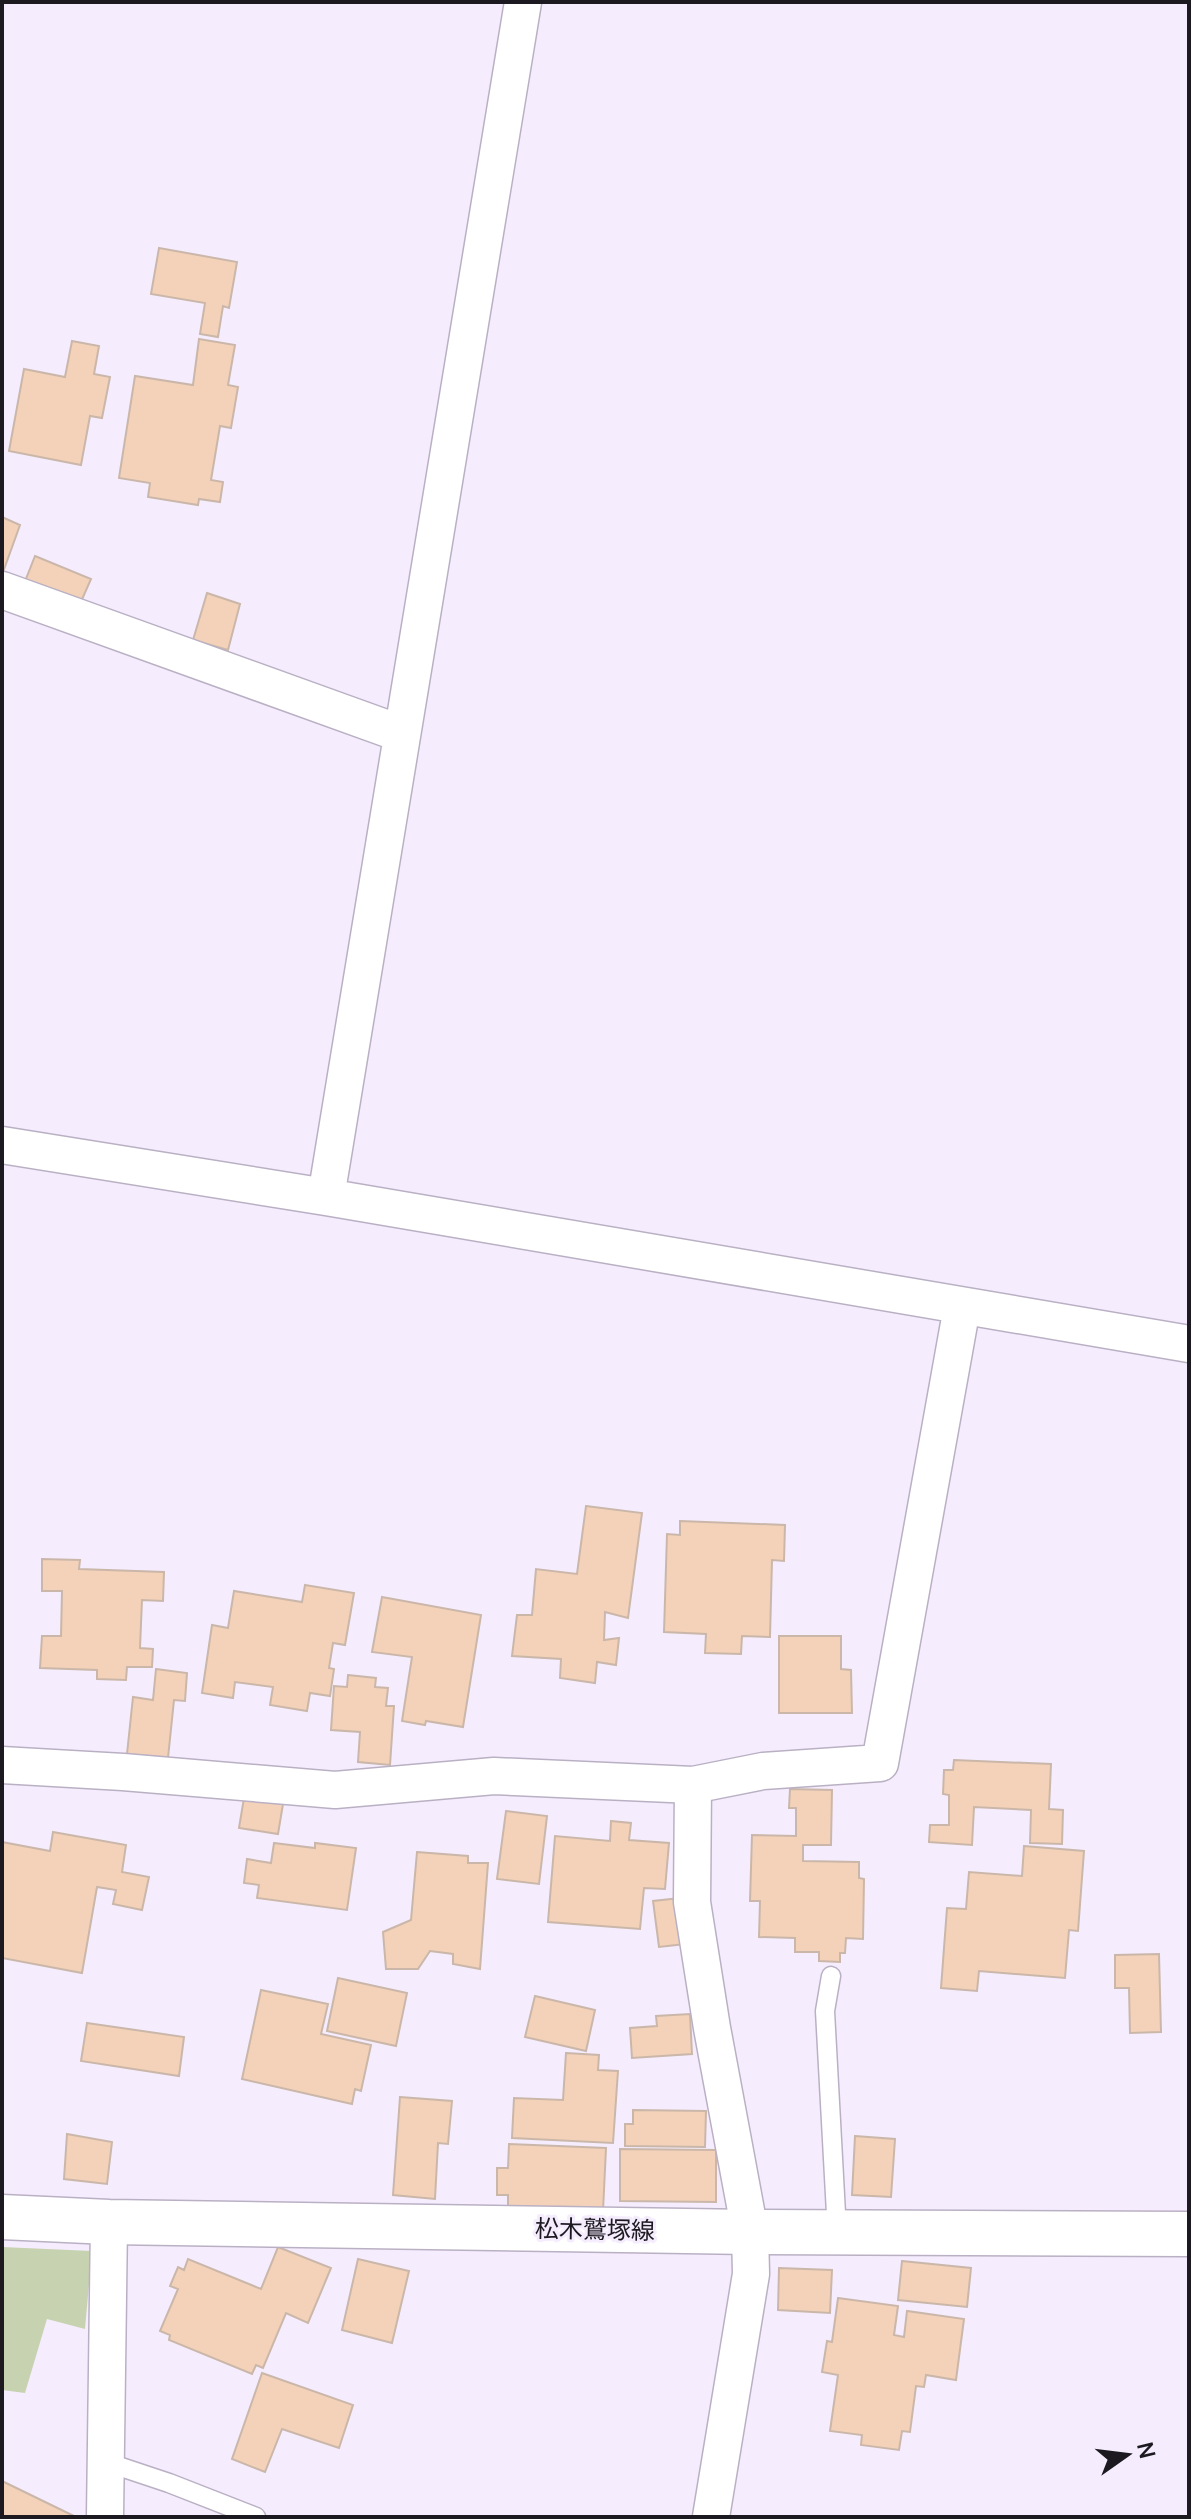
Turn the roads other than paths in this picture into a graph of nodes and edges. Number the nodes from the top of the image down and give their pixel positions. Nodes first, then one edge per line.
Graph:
1 (523, 2) edge
2 (2, 590) edge
3 (402, 734) junction
4 (2, 1145) edge
5 (326, 1197) junction
6 (962, 1307) junction
7 (1189, 1344) edge
8 (2, 1765) edge
9 (693, 1785) junction
10 (831, 1976) dead end
11 (2, 2217) edge
12 (109, 2222) junction
13 (750, 2232) junction
14 (837, 2233) junction
15 (1189, 2234) edge
16 (106, 2462) junction
17 (105, 2517) edge
18 (256, 2517) edge
19 (711, 2517) edge

1 - 3 street
2 - 3 street
3 - 5 street
4 - 5 street
5 - 6 street
6 - 7 street
6 - 9 street
8 - 9 street
9 - 13 street
10 - 14 lane
11 - 12 main road, 松木鷲塚線
12 - 13 main road, 松木鷲塚線
12 - 16 street
13 - 14 main road, 松木鷲塚線
13 - 19 street
14 - 15 main road, 松木鷲塚線
16 - 17 street
16 - 18 lane

